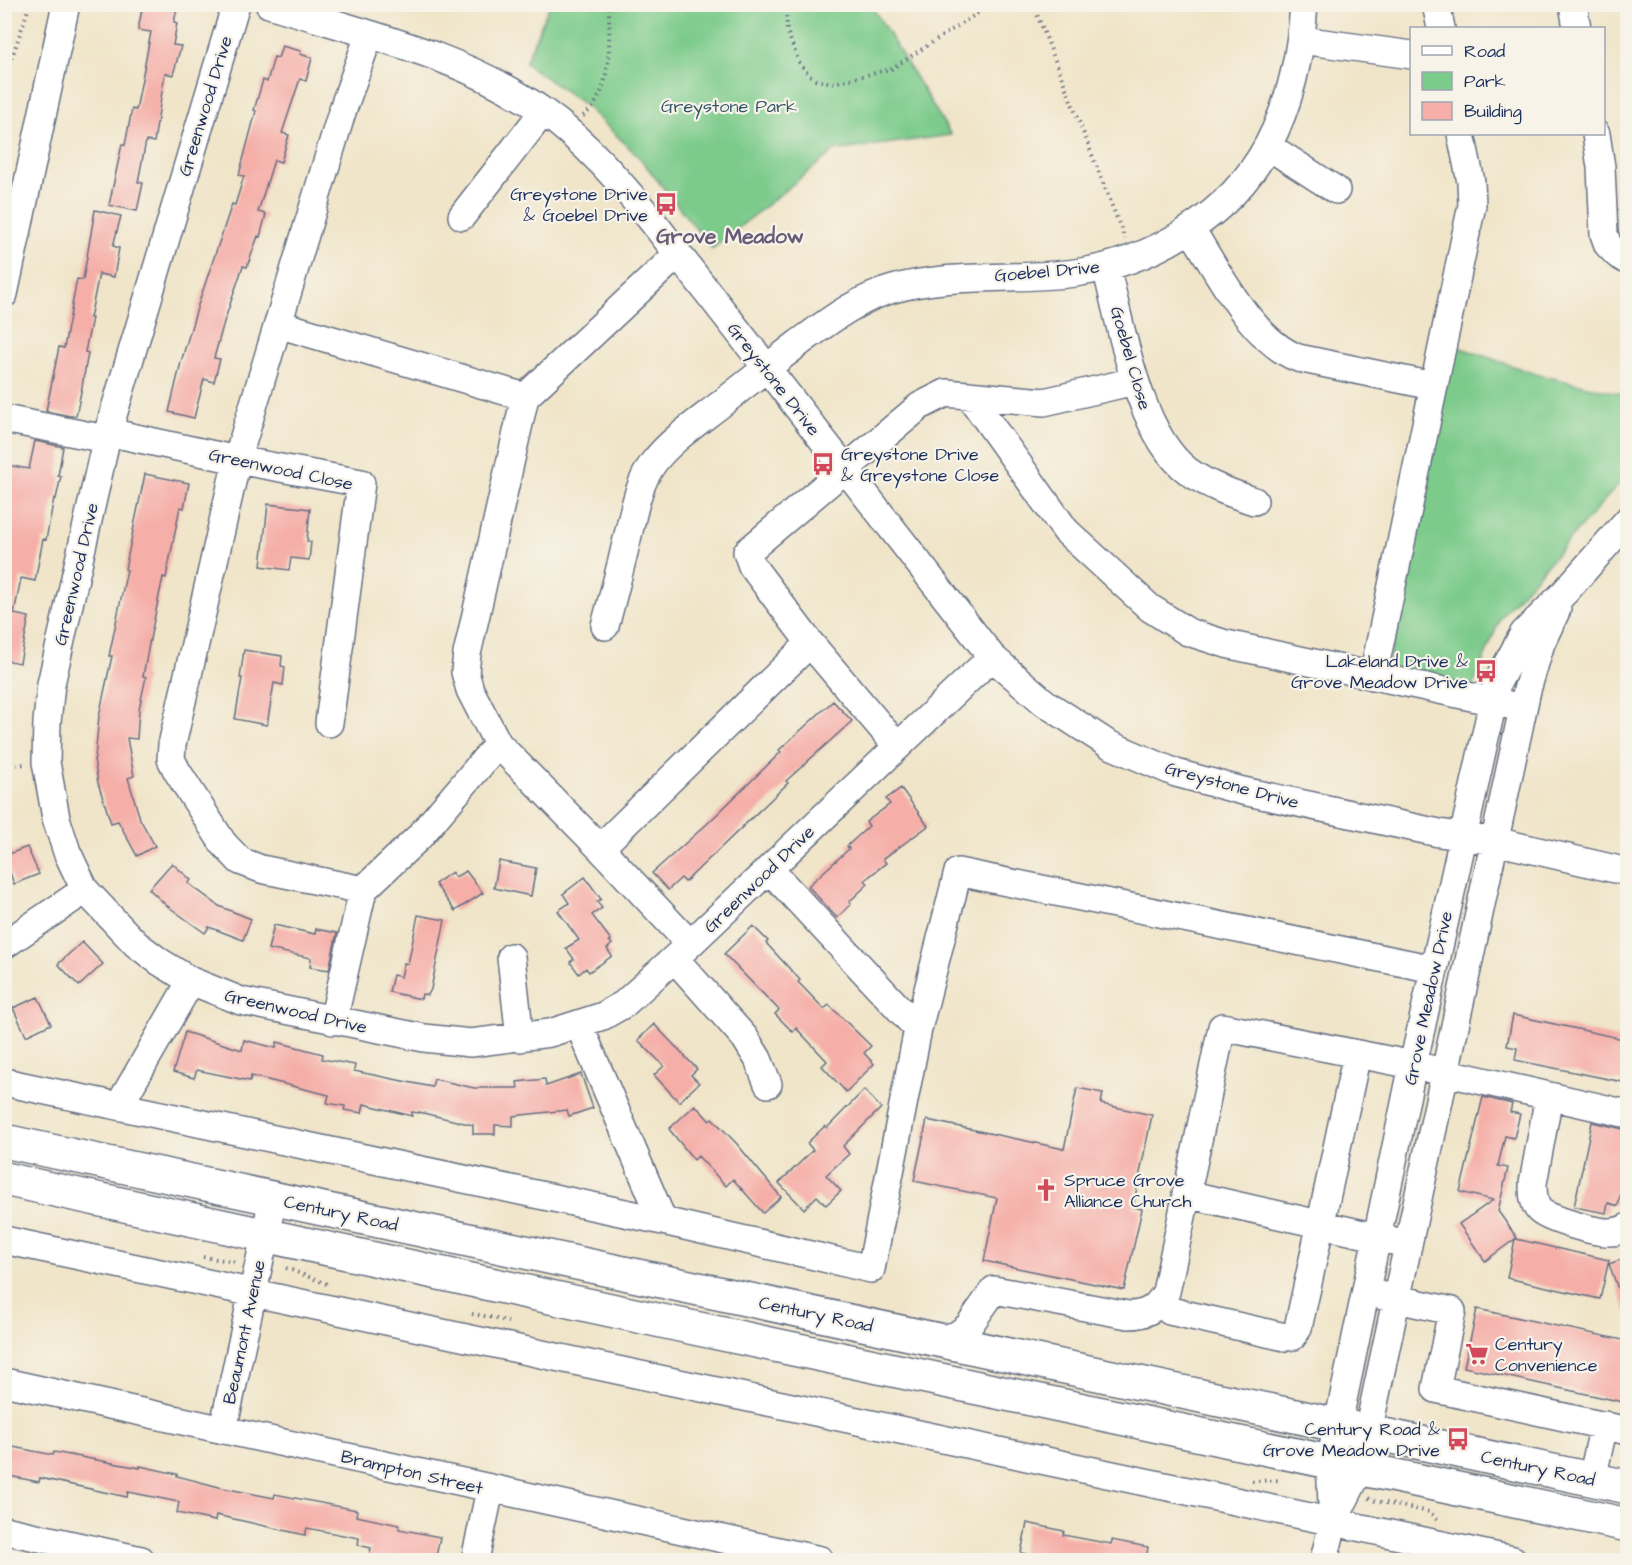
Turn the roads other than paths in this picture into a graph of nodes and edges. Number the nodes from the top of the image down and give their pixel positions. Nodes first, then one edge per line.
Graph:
1 (66, 4) edge
2 (236, 4) edge
3 (268, 4) edge
4 (1304, 4) edge
5 (1436, 4) edge
6 (1441, 27) edge
7 (369, 35) junction
8 (1301, 40) junction
9 (1410, 55) edge
10 (543, 112) junction
11 (1461, 135) edge
12 (1596, 135) edge
13 (1268, 146) junction
14 (1336, 190) dead end
15 (462, 216) dead end
16 (1191, 229) junction
17 (678, 254) junction
18 (1628, 261) edge
19 (1106, 267) junction
20 (4, 294) edge
21 (278, 324) junction
22 (765, 368) junction
23 (1135, 381) junction
24 (1433, 386) junction
25 (969, 395) junction
26 (525, 397) junction
27 (4, 419) edge
28 (107, 436) junction
29 (237, 460) junction
30 (845, 470) junction
31 (1254, 501) dead end
32 (1628, 520) edge
33 (1565, 592) junction
34 (605, 626) dead end
35 (810, 643) junction
36 (992, 657) junction
37 (1373, 676) junction
38 (1492, 702) junction
39 (1523, 708) junction
40 (329, 723) dead end
41 (498, 744) junction
42 (897, 746) junction
43 (1462, 836) junction
44 (1495, 841) junction
45 (600, 848) junction
46 (769, 869) junction
47 (1628, 872) edge
48 (85, 890) junction
49 (363, 890) junction
50 (4, 945) edge
51 (682, 952) junction
52 (511, 957) dead end
53 (1434, 969) junction
54 (191, 981) junction
55 (333, 1021) junction
56 (579, 1025) junction
57 (918, 1029) junction
58 (520, 1038) junction
59 (1357, 1054) junction
60 (1413, 1065) junction
61 (1443, 1072) junction
62 (4, 1082) edge
63 (768, 1084) dead end
64 (1549, 1096) junction
65 (119, 1106) junction
66 (1628, 1114) edge
67 (4, 1141) edge
68 (4, 1179) edge
69 (1186, 1194) junction
70 (273, 1199) junction
71 (663, 1221) junction
72 (1321, 1225) junction
73 (1628, 1227) edge
74 (266, 1235) junction
75 (1377, 1237) junction
76 (4, 1240) edge
77 (1407, 1244) junction
78 (1365, 1291) junction
79 (253, 1294) junction
80 (1396, 1298) junction
81 (1159, 1303) junction
82 (937, 1340) junction
83 (4, 1382) edge
84 (1353, 1428) junction
85 (1616, 1428) edge
86 (223, 1430) junction
87 (1345, 1466) junction
88 (1592, 1479) junction
89 (1628, 1487) edge
90 (490, 1490) junction
91 (1333, 1522) junction
92 (1628, 1525) edge
93 (4, 1530) edge
94 (46, 1550) edge
95 (1478, 1557) edge
96 (141, 1560) edge
97 (475, 1560) edge
98 (820, 1560) edge
99 (1324, 1560) edge
100 (1513, 1560) edge

1 - 20 street
2 - 28 street, Greenwood Drive
3 - 7 street, Greystone Drive
4 - 8 street, Goebel Drive
5 - 6 street
7 - 10 street, Greystone Drive
7 - 21 street
8 - 9 street
8 - 13 street, Goebel Drive
10 - 15 street
10 - 17 street, Greystone Drive
11 - 24 street
12 - 18 street
13 - 14 street
13 - 16 street, Goebel Drive
16 - 19 street, Goebel Drive
16 - 24 street
17 - 22 street, Greystone Drive
17 - 26 street
19 - 22 street, Goebel Drive
19 - 23 street, Goebel Close
21 - 26 street
21 - 29 street
22 - 30 street, Greystone Drive
22 - 34 street, Goebel Drive
23 - 25 street
23 - 31 street, Goebel Close
24 - 37 street
25 - 30 street
25 - 37 street
26 - 41 street
27 - 28 street, Greenwood Close
28 - 29 street, Greenwood Close
28 - 48 street, Greenwood Drive
29 - 40 street, Greenwood Close
29 - 49 street
30 - 35 street
30 - 36 street, Greystone Drive
32 - 33 street, Grove Meadow Drive
33 - 38 street, Grove Meadow Drive
33 - 39 street, Grove Meadow Drive
35 - 42 street
35 - 45 street
36 - 42 street, Greenwood Drive
36 - 43 street, Greystone Drive
37 - 38 street
38 - 39 street
38 - 43 street, Grove Meadow Drive
39 - 44 street, Grove Meadow Drive
41 - 45 street
41 - 49 street
42 - 46 street, Greenwood Drive
43 - 44 street, Greystone Drive
43 - 53 street, Grove Meadow Drive
44 - 47 street, Greystone Drive
44 - 61 street, Grove Meadow Drive
45 - 51 street
46 - 51 street, Greenwood Drive
46 - 57 street
48 - 50 street
48 - 54 street, Greenwood Drive
49 - 55 street
51 - 56 street, Greenwood Drive
51 - 63 street
52 - 58 street
53 - 57 street
53 - 60 street, Grove Meadow Drive
54 - 55 street, Greenwood Drive
54 - 65 street
55 - 58 street, Greenwood Drive
56 - 58 street, Greenwood Drive
56 - 71 street
57 - 71 street
59 - 60 street
59 - 69 street
59 - 72 street
60 - 61 street
60 - 75 street, Grove Meadow Drive
61 - 64 street
61 - 77 street, Grove Meadow Drive
62 - 65 street
64 - 66 street
64 - 73 street
65 - 71 street
67 - 70 main road, Century Road
68 - 74 main road, Century Road
69 - 72 street
69 - 81 street
70 - 74 street, Beaumont Avenue
70 - 82 main road, Century Road
72 - 75 street
72 - 81 street
74 - 79 street, Beaumont Avenue
74 - 87 main road, Century Road
75 - 77 street
75 - 78 street, Grove Meadow Drive
76 - 79 street
77 - 80 street, Grove Meadow Drive
78 - 80 street
78 - 84 street, Grove Meadow Drive
79 - 86 street, Beaumont Avenue
79 - 91 street
80 - 84 street, Grove Meadow Drive
80 - 85 street
81 - 82 street
82 - 84 main road, Century Road
83 - 86 street, Brampton Street
84 - 87 street
84 - 88 main road, Century Road
85 - 88 street
86 - 90 street, Brampton Street
87 - 91 street
87 - 92 main road, Century Road
88 - 89 main road, Century Road
90 - 97 street
90 - 98 street, Brampton Street
91 - 95 street
91 - 99 street
93 - 94 street
94 - 96 street
95 - 100 street

